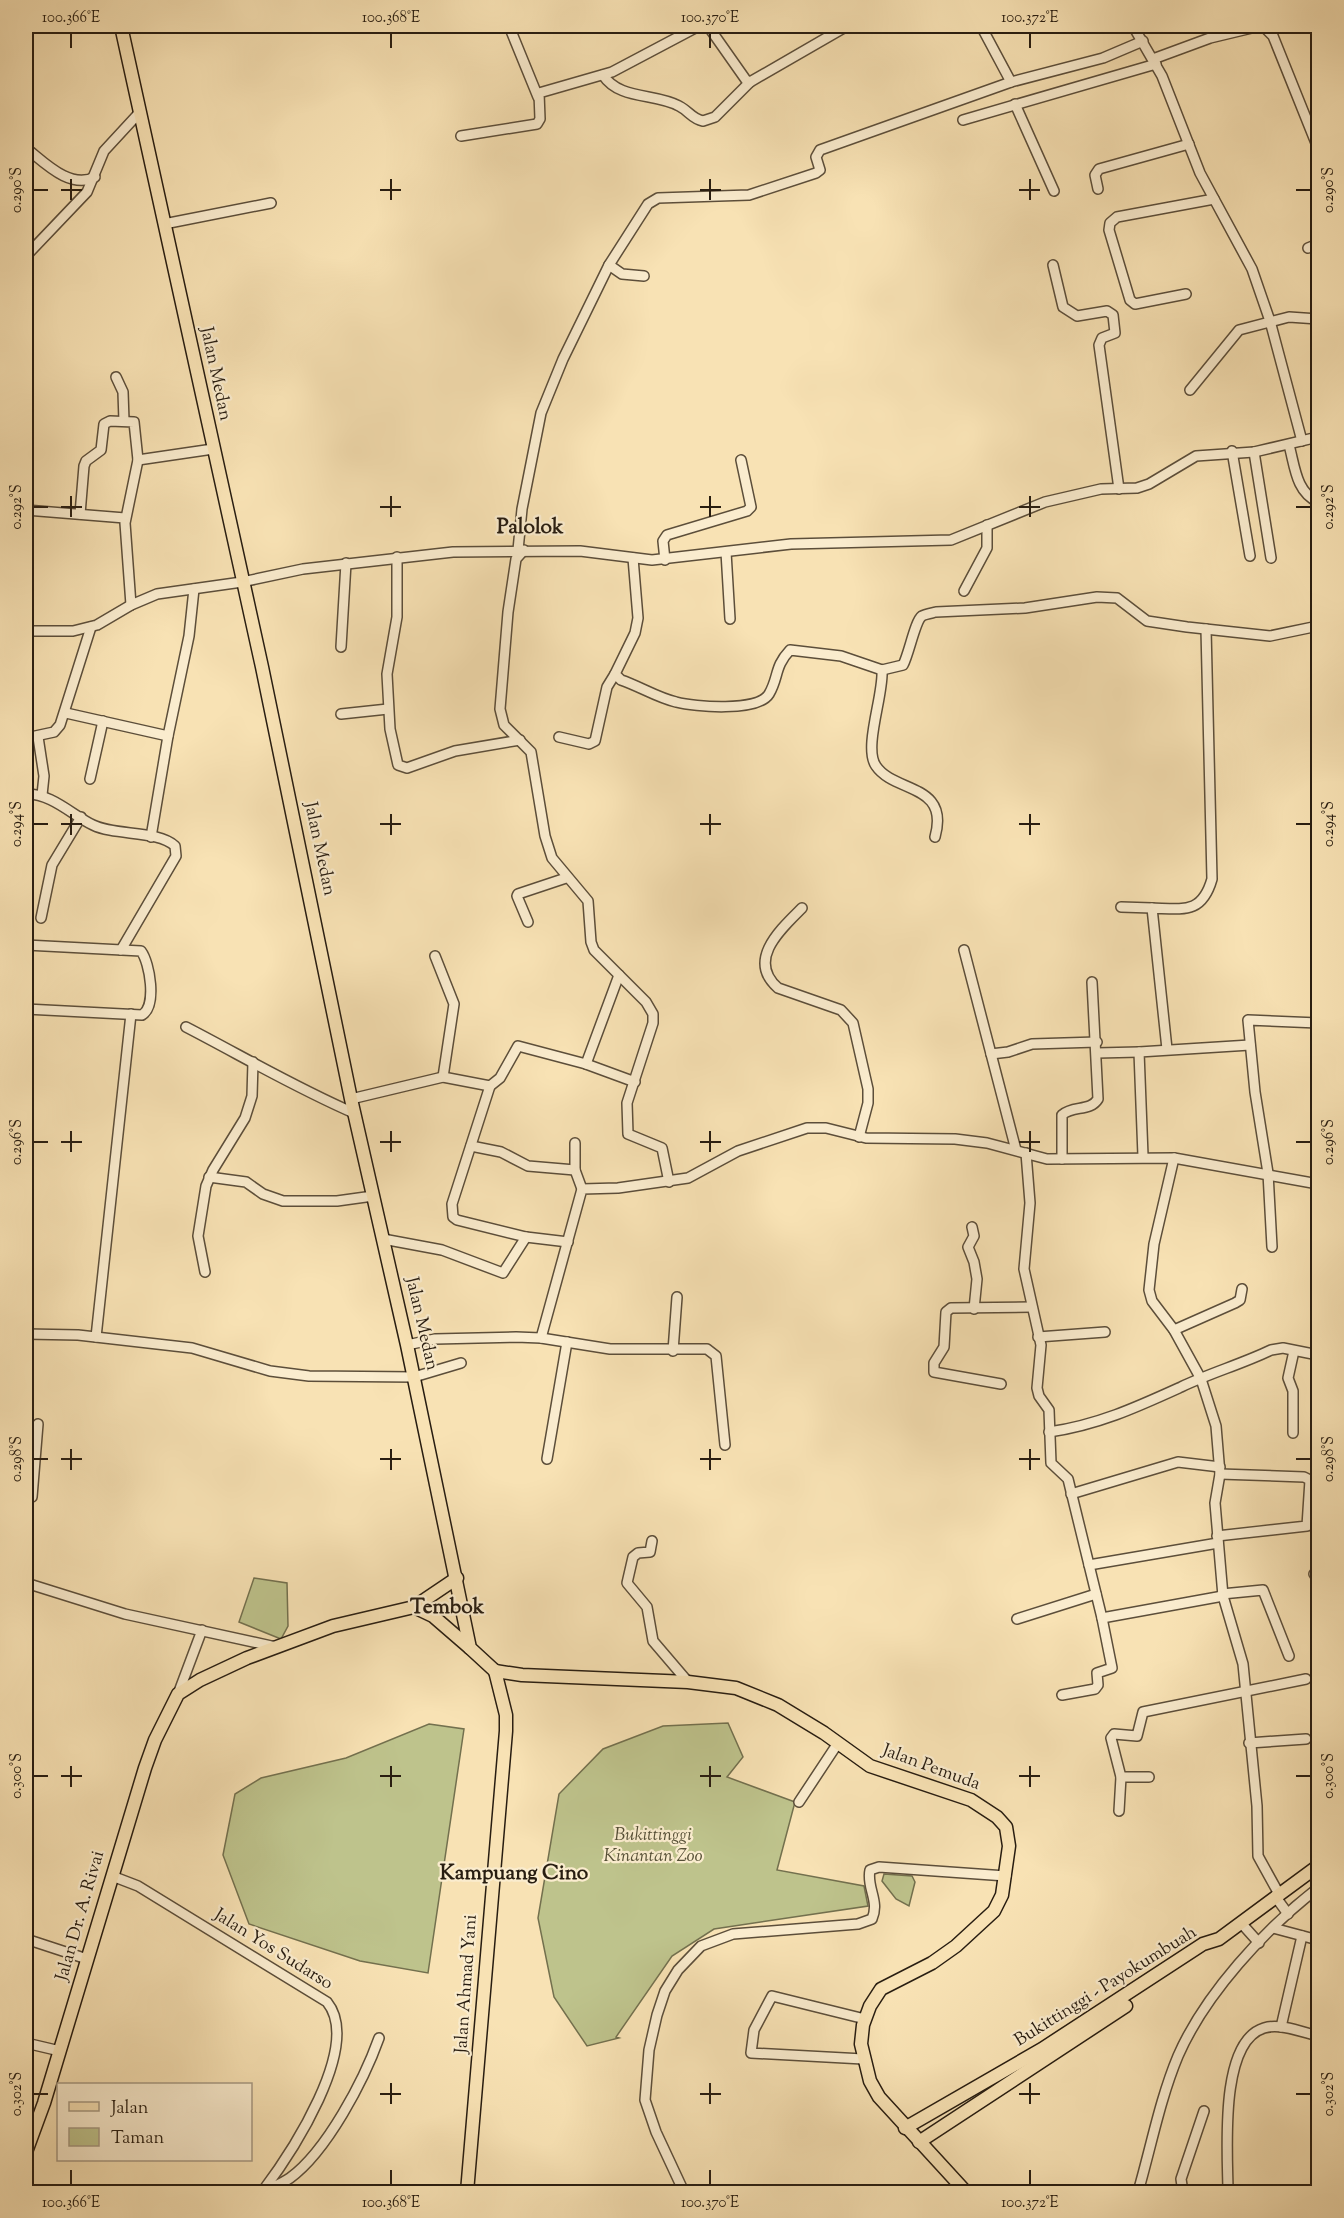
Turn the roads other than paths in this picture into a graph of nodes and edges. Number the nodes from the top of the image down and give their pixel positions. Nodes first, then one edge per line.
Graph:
1 (121, 26) edge
2 (509, 26) edge
3 (699, 26) edge
4 (708, 26) edge
5 (847, 26) edge
6 (981, 26) edge
7 (1133, 26) edge
8 (1262, 26) edge
9 (1143, 41) junction
10 (1155, 62) junction
11 (603, 75) junction
12 (750, 82) junction
13 (1011, 82) junction
14 (538, 97) junction
15 (1015, 105) junction
16 (140, 112) junction
17 (963, 120) dead end
18 (461, 136) dead end
19 (1189, 144) junction
20 (26, 148) edge
21 (1318, 148) edge
22 (95, 177) junction
23 (1098, 189) dead end
24 (1054, 191) dead end
25 (1214, 199) junction
26 (271, 203) dead end
27 (164, 224) junction
28 (1318, 244) edge
29 (1308, 248) dead end
30 (26, 256) edge
31 (609, 265) junction
32 (1053, 265) dead end
33 (644, 276) dead end
34 (1186, 294) dead end
35 (1318, 319) edge
36 (1270, 321) junction
37 (116, 377) dead end
38 (1190, 390) dead end
39 (124, 421) junction
40 (1318, 437) edge
41 (1302, 441) junction
42 (1289, 445) junction
43 (213, 448) junction
44 (1232, 451) junction
45 (1254, 452) junction
46 (138, 460) junction
47 (741, 460) dead end
48 (1119, 489) junction
49 (1318, 502) edge
50 (26, 510) edge
51 (80, 514) junction
52 (125, 518) junction
53 (987, 525) junction
54 (521, 550) junction
55 (726, 552) junction
56 (1250, 556) dead end
57 (397, 557) junction
58 (633, 558) junction
59 (1271, 558) dead end
60 (665, 560) junction
61 (346, 563) junction
62 (242, 582) junction
63 (194, 589) junction
64 (964, 591) dead end
65 (131, 604) junction
66 (730, 620) dead end
67 (1318, 626) edge
68 (91, 627) junction
69 (1206, 629) junction
70 (26, 631) edge
71 (341, 647) dead end
72 (882, 670) junction
73 (615, 675) junction
74 (388, 709) junction
75 (66, 713) junction
76 (342, 714) dead end
77 (103, 721) junction
78 (38, 736) junction
79 (168, 736) junction
80 (559, 737) dead end
81 (26, 738) edge
82 (520, 740) junction
83 (90, 779) dead end
84 (26, 794) edge
85 (42, 795) junction
86 (81, 817) junction
87 (151, 837) junction
88 (935, 837) dead end
89 (566, 878) junction
90 (1121, 907) dead end
91 (802, 908) dead end
92 (1152, 908) junction
93 (41, 918) dead end
94 (528, 922) dead end
95 (26, 945) edge
96 (121, 950) junction
97 (964, 950) dead end
98 (435, 956) dead end
99 (619, 975) junction
100 (1092, 982) dead end
101 (26, 1010) edge
102 (131, 1014) junction
103 (1318, 1023) edge
104 (186, 1027) dead end
105 (1097, 1042) junction
106 (1250, 1045) junction
107 (1167, 1049) junction
108 (1139, 1052) junction
109 (1097, 1053) junction
110 (991, 1054) junction
111 (254, 1062) junction
112 (586, 1064) junction
113 (443, 1077) junction
114 (635, 1082) junction
115 (490, 1086) junction
116 (351, 1099) junction
117 (354, 1113) junction
118 (859, 1137) junction
119 (574, 1143) dead end
120 (471, 1146) junction
121 (1016, 1150) junction
122 (1026, 1153) junction
123 (1143, 1156) junction
124 (1174, 1158) junction
125 (1062, 1160) junction
126 (575, 1170) junction
127 (1268, 1173) junction
128 (209, 1177) junction
129 (669, 1182) junction
130 (1318, 1184) edge
131 (582, 1189) junction
132 (373, 1196) junction
133 (972, 1227) dead end
134 (526, 1237) junction
135 (383, 1239) junction
136 (568, 1242) junction
137 (1272, 1246) dead end
138 (205, 1272) dead end
139 (1242, 1289) dead end
140 (677, 1297) dead end
141 (1027, 1307) junction
142 (974, 1309) junction
143 (1174, 1330) junction
144 (1106, 1332) dead end
145 (26, 1334) edge
146 (96, 1336) junction
147 (1038, 1337) junction
148 (542, 1338) junction
149 (567, 1342) junction
150 (407, 1346) junction
151 (674, 1350) junction
152 (1294, 1350) junction
153 (1318, 1355) edge
154 (461, 1363) dead end
155 (414, 1377) junction
156 (1201, 1379) junction
157 (1001, 1384) dead end
158 (38, 1424) dead end
159 (1049, 1432) junction
160 (1293, 1432) dead end
161 (725, 1445) dead end
162 (26, 1449) edge
163 (36, 1449) junction
164 (547, 1459) dead end
165 (1220, 1471) junction
166 (1071, 1494) junction
167 (32, 1497) dead end
168 (1217, 1540) junction
169 (652, 1541) dead end
170 (1089, 1565) junction
171 (457, 1578) junction
172 (26, 1583) edge
173 (1096, 1594) junction
174 (1222, 1595) junction
175 (414, 1607) junction
176 (1102, 1618) junction
177 (1017, 1619) dead end
178 (202, 1630) junction
179 (278, 1648) junction
180 (470, 1648) junction
181 (1289, 1656) dead end
182 (495, 1671) junction
183 (1306, 1679) dead end
184 (688, 1682) junction
185 (1246, 1693) junction
186 (178, 1694) junction
187 (1062, 1695) dead end
188 (1306, 1739) dead end
189 (838, 1743) junction
190 (1249, 1743) junction
191 (1121, 1777) junction
192 (1149, 1777) dead end
193 (799, 1802) dead end
194 (1119, 1811) dead end
195 (1318, 1866) edge
196 (112, 1876) junction
197 (1006, 1876) junction
198 (1318, 1888) edge
199 (1277, 1895) junction
200 (1288, 1914) junction
201 (1242, 1924) junction
202 (1273, 1928) junction
203 (1302, 1936) junction
204 (26, 1939) edge
205 (1219, 1939) junction
206 (1318, 1940) edge
207 (1259, 1943) junction
208 (87, 1959) junction
209 (865, 2019) junction
210 (1281, 2027) junction
211 (1318, 2036) edge
212 (379, 2038) dead end
213 (26, 2043) edge
214 (60, 2051) junction
215 (863, 2059) junction
216 (1204, 2111) dead end
217 (905, 2128) junction
218 (919, 2142) junction
219 (26, 2152) edge
220 (263, 2192) edge
221 (467, 2193) edge
222 (684, 2193) edge
223 (966, 2193) edge
224 (1138, 2193) edge
225 (1183, 2193) edge
226 (1228, 2193) edge

1 - 16 main road, Jalan Medan
2 - 14 street
3 - 11 street
4 - 12 street
5 - 12 street
6 - 13 street
7 - 9 street
8 - 10 street
8 - 21 street
9 - 10 street
9 - 13 street
10 - 15 street
10 - 19 street
11 - 12 street
11 - 14 street
13 - 31 street
14 - 18 street
15 - 17 street
15 - 24 street
16 - 22 street
16 - 27 main road, Jalan Medan
19 - 23 street
19 - 25 street
20 - 22 street
22 - 30 street
25 - 34 street
25 - 36 street
26 - 27 street
27 - 43 main road, Jalan Medan
28 - 29 street
31 - 33 street
31 - 54 street
32 - 48 street
35 - 36 street
36 - 38 street
36 - 41 street
37 - 39 street
39 - 46 street
39 - 51 street
40 - 41 street
41 - 42 street
42 - 45 street
42 - 49 street
43 - 46 street
43 - 62 main road, Jalan Medan
44 - 45 street
44 - 48 street
44 - 56 street
45 - 59 street
46 - 52 street
47 - 60 street
48 - 53 street
50 - 51 street
51 - 52 street
52 - 65 street
53 - 55 street
53 - 64 street
54 - 57 street
54 - 58 street
54 - 82 street
55 - 60 street
55 - 66 street
57 - 61 street
57 - 74 street
58 - 60 street
58 - 73 street
61 - 62 street
61 - 71 street
62 - 63 street
62 - 116 main road, Jalan Medan
63 - 65 street
63 - 79 street
65 - 68 street
67 - 69 street
68 - 70 street
68 - 75 street
69 - 72 street
69 - 92 street
72 - 73 street
72 - 88 street
73 - 80 street
74 - 76 street
74 - 82 street
75 - 77 street
75 - 78 street
77 - 79 street
77 - 83 street
78 - 81 street
78 - 85 street
79 - 87 street
82 - 89 street
84 - 85 street
85 - 86 street
86 - 87 street
86 - 93 street
87 - 96 street
89 - 94 street
89 - 99 street
90 - 92 street
91 - 118 street
92 - 107 street
95 - 96 street
96 - 102 street
97 - 110 street
98 - 113 street
99 - 112 street
99 - 114 street
100 - 105 street
101 - 102 street
102 - 146 street
103 - 106 street
104 - 111 street
105 - 109 street
105 - 110 street
106 - 107 street
106 - 127 street
107 - 108 street
108 - 109 street
108 - 123 street
109 - 125 street
110 - 121 street
111 - 117 street
111 - 128 street
112 - 114 street
112 - 115 street
113 - 115 street
113 - 116 street
114 - 129 street
115 - 120 street
116 - 117 main road, Jalan Medan
117 - 132 main road, Jalan Medan
118 - 121 street
118 - 129 street
119 - 126 street
120 - 126 street
120 - 134 street
121 - 122 street
122 - 125 street
122 - 141 street
123 - 124 street
123 - 125 street
124 - 127 street
124 - 143 street
126 - 131 street
127 - 130 street
127 - 137 street
128 - 132 street
128 - 138 street
129 - 131 street
131 - 136 street
132 - 135 main road, Jalan Medan
133 - 142 street
134 - 135 street
134 - 136 street
135 - 150 main road, Jalan Medan
136 - 148 street
139 - 143 street
140 - 151 street
141 - 142 street
141 - 147 street
142 - 157 street
143 - 156 street
144 - 147 street
145 - 146 street
146 - 155 street
147 - 159 street
148 - 149 street
148 - 150 street
149 - 151 street
149 - 164 street
150 - 155 main road, Jalan Medan
151 - 161 street
152 - 153 street
152 - 156 street
152 - 160 street
154 - 155 street
155 - 171 main road, Jalan Medan
156 - 159 street
156 - 165 street
158 - 163 street
159 - 166 street
162 - 163 street
163 - 167 street
165 - 166 street
165 - 168 street
165 - 168 street
166 - 170 street
168 - 170 street
168 - 174 street
169 - 184 street
170 - 173 street
171 - 175 main road
171 - 180 main road, Jalan Medan
172 - 178 street
173 - 176 street
173 - 177 street
174 - 176 street
174 - 181 street
174 - 185 street
175 - 179 main road
175 - 180 main road
176 - 187 street
178 - 179 street
178 - 186 street
179 - 186 main road
180 - 182 main road
182 - 184 main road, Jalan Pemuda
182 - 221 main road, Jalan Ahmad Yani
183 - 185 street
184 - 189 main road, Jalan Pemuda
185 - 190 street
185 - 191 street
186 - 196 main road, Jalan Dr. A. Rivai
188 - 190 street
189 - 193 street
189 - 197 main road, Jalan Pemuda
190 - 199 street
191 - 192 street
191 - 194 street
195 - 199 main road, Bukittinggi - Payokumbuah
196 - 208 main road, Jalan Dr. A. Rivai
196 - 220 street, Jalan Yos Sudarso
197 - 209 main road, Jalan Pemuda
197 - 222 street
198 - 200 street
199 - 200 street
199 - 201 main road, Bukittinggi - Payokumbuah
200 - 202 street
201 - 205 main road, Bukittinggi - Payokumbuah
201 - 207 street
202 - 203 street
202 - 207 street
203 - 206 street
203 - 210 street
204 - 208 street
205 - 217 main road, Bukittinggi - Payokumbuah
205 - 218 main road
207 - 224 street
208 - 214 main road, Jalan Dr. A. Rivai
209 - 215 main road, Jalan Pemuda
209 - 215 street
210 - 211 street
210 - 226 street
212 - 220 street
213 - 214 street
214 - 219 main road, Jalan Dr. A. Rivai
215 - 217 main road, Jalan Pemuda
216 - 225 street
217 - 218 main road, Jalan Pemuda
218 - 223 main road, Jalan Pemuda

